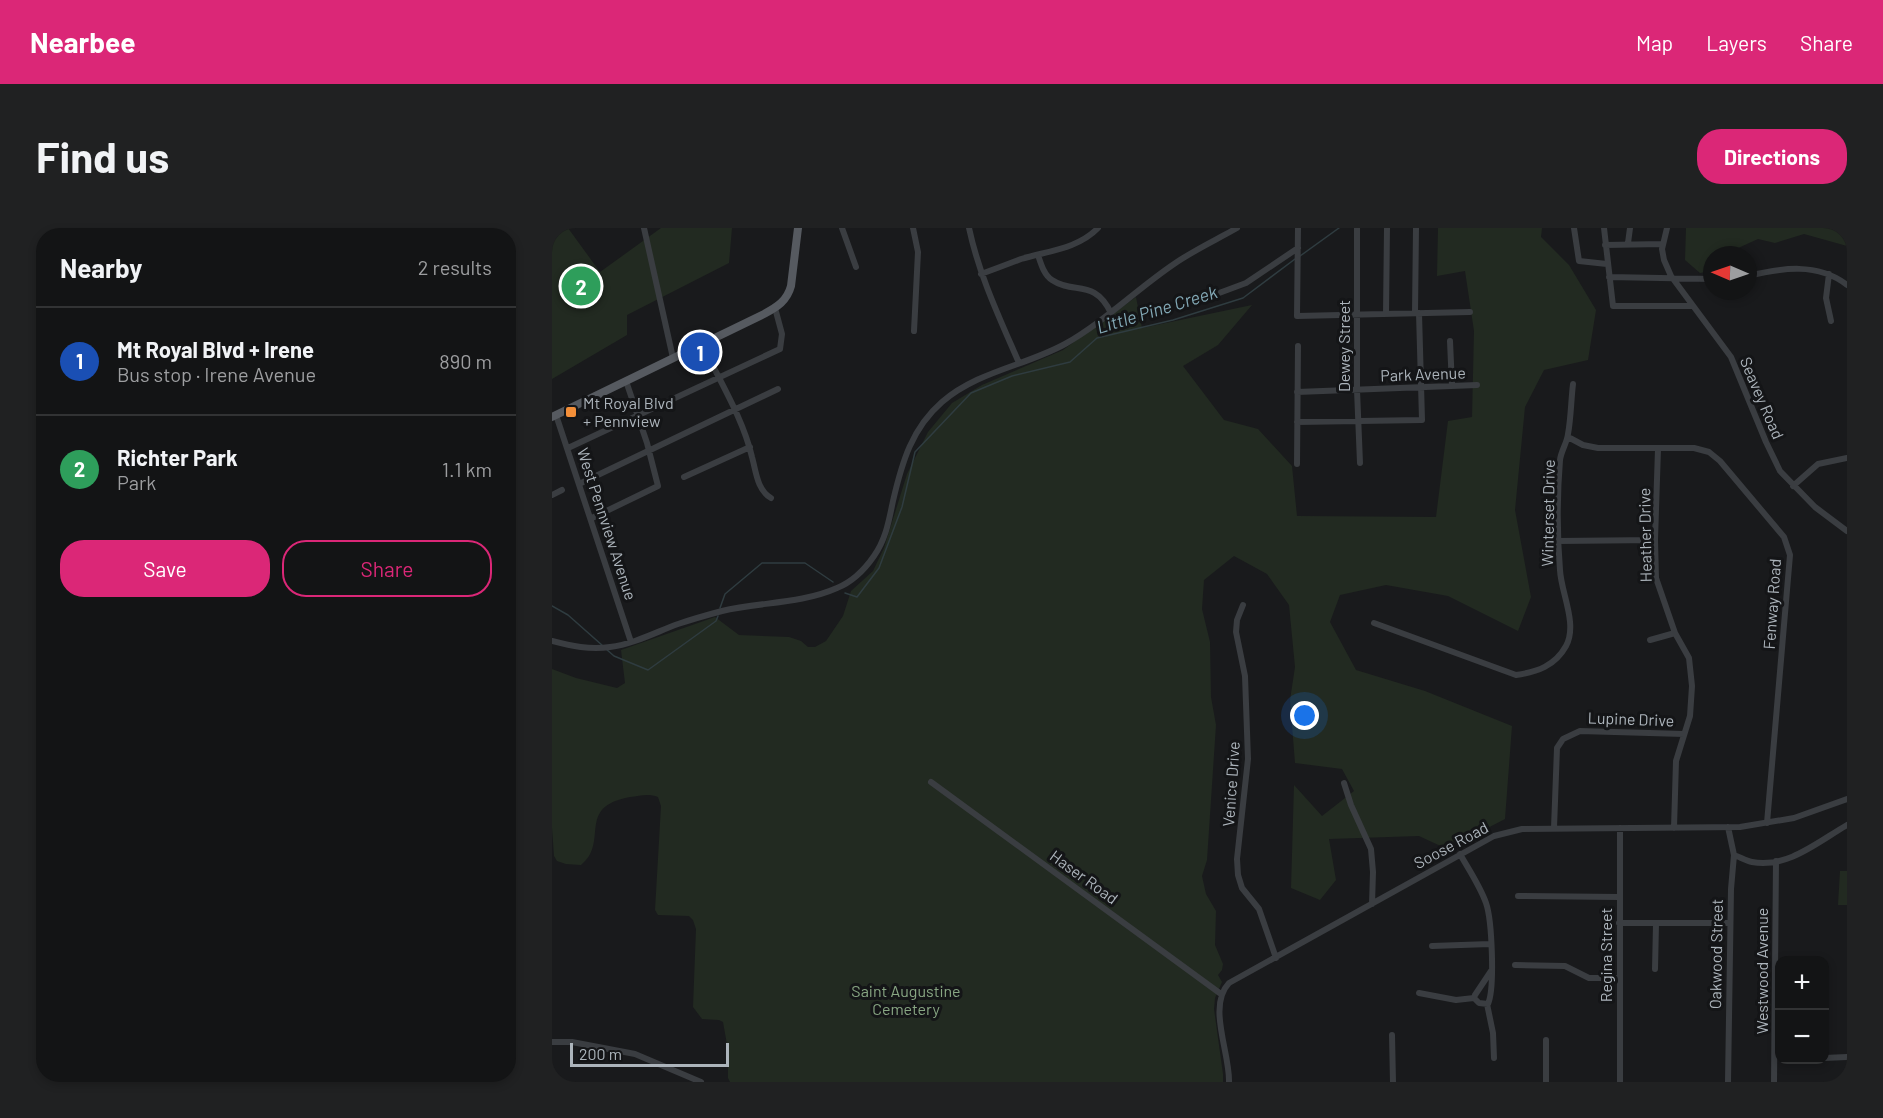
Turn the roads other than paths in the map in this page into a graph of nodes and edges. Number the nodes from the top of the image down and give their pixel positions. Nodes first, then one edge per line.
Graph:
1 (644, 228) edge
2 (798, 228) edge
3 (842, 228) edge
4 (913, 228) edge
5 (969, 228) edge
6 (1098, 228) edge
7 (1237, 228) edge
8 (1298, 228) edge
9 (1357, 228) edge
10 (1387, 228) edge
11 (1416, 228) edge
12 (1575, 228) edge
13 (1604, 228) edge
14 (1630, 228) edge
15 (1667, 228) edge
16 (1628, 243) junction
17 (1663, 244) junction
18 (1605, 245) junction
19 (1298, 251) junction
20 (1038, 255) junction
21 (1607, 264) junction
22 (856, 267) dead end
23 (981, 274) junction
24 (1757, 274) edge
25 (1828, 274) junction
26 (1671, 276) junction
27 (1609, 277) junction
28 (1703, 278) edge
29 (1847, 285) edge
30 (1195, 302) dead end
31 (1692, 306) junction
32 (775, 308) junction
33 (1470, 312) dead end
34 (1112, 313) junction
35 (1417, 313) junction
36 (1386, 314) junction
37 (1357, 315) junction
38 (1831, 321) dead end
39 (914, 331) dead end
40 (1450, 341) dead end
41 (702, 344) junction
42 (1298, 346) dead end
43 (673, 358) junction
44 (1019, 363) junction
45 (718, 378) junction
46 (626, 381) junction
47 (1573, 384) dead end
48 (1477, 385) dead end
49 (1452, 386) junction
50 (1421, 387) junction
51 (778, 389) dead end
52 (1357, 390) junction
53 (1297, 392) junction
54 (734, 412) junction
55 (554, 416) edge
56 (638, 416) junction
57 (1359, 421) junction
58 (1297, 422) junction
59 (1568, 437) junction
60 (750, 447) junction
61 (568, 448) junction
62 (1658, 449) junction
63 (649, 451) junction
64 (1847, 458) edge
65 (1360, 463) dead end
66 (1297, 464) dead end
67 (684, 477) dead end
68 (579, 484) junction
69 (1793, 486) junction
70 (562, 490) dead end
71 (552, 495) edge
72 (771, 498) dead end
73 (592, 518) junction
74 (1847, 531) edge
75 (1655, 540) junction
76 (1558, 541) junction
77 (1243, 605) dead end
78 (1374, 623) dead end
79 (1675, 633) junction
80 (1650, 640) dead end
81 (552, 641) edge
82 (631, 642) junction
83 (1684, 734) junction
84 (931, 782) dead end
85 (1344, 783) dead end
86 (1847, 799) edge
87 (1767, 823) junction
88 (1847, 825) edge
89 (1728, 827) junction
90 (1554, 828) junction
91 (1620, 828) junction
92 (1674, 828) junction
93 (1460, 854) junction
94 (1734, 855) junction
95 (1776, 861) junction
96 (1518, 896) dead end
97 (1619, 897) junction
98 (1372, 904) junction
99 (1619, 923) junction
100 (1656, 924) junction
101 (1730, 924) junction
102 (1490, 944) junction
103 (1432, 946) dead end
104 (1276, 958) junction
105 (1515, 965) dead end
106 (1655, 969) dead end
107 (1491, 971) junction
108 (1620, 978) junction
109 (1419, 993) dead end
110 (1221, 994) junction
111 (1474, 998) junction
112 (1487, 1004) junction
113 (1778, 1010) edge
114 (1392, 1035) dead end
115 (1546, 1040) dead end
116 (552, 1042) edge
117 (1847, 1057) edge
118 (1494, 1058) dead end
119 (1829, 1058) edge
120 (1777, 1064) edge
121 (701, 1082) edge
122 (1229, 1082) edge
123 (1393, 1082) edge
124 (1546, 1082) edge
125 (1620, 1082) edge
126 (1728, 1082) edge
127 (1774, 1082) edge

1 - 43 street
2 - 32 main road
3 - 22 street
4 - 39 street
5 - 23 street
6 - 20 street
7 - 34 street
8 - 19 street
9 - 37 street, Dewey Street
10 - 36 street
11 - 35 street
12 - 21 street
13 - 18 street
14 - 16 street
15 - 17 street, Seavey Road
16 - 17 street
16 - 18 street
17 - 26 street, Seavey Road
18 - 21 street
19 - 30 street
19 - 37 street
20 - 23 street
20 - 34 street
21 - 27 street
23 - 44 street
24 - 25 street
25 - 29 street
25 - 38 street
26 - 27 street
26 - 28 street
26 - 31 street, Seavey Road
27 - 31 street
31 - 69 street, Seavey Road
32 - 41 main road
32 - 45 street
33 - 35 street
34 - 44 street
35 - 36 street
35 - 50 street
36 - 37 street
37 - 52 street, Dewey Street
40 - 49 street
41 - 43 main road
41 - 45 street
42 - 53 street
43 - 46 main road
44 - 82 street
45 - 54 street
45 - 56 street
46 - 55 main road
46 - 56 street
47 - 59 street, Winterset Drive
48 - 49 street, Park Avenue
49 - 50 street, Park Avenue
50 - 52 street, Park Avenue
50 - 57 street
51 - 54 street
52 - 53 street, Park Avenue
52 - 57 street, Dewey Street
53 - 58 street
54 - 60 street
54 - 63 street
55 - 61 street, West Pennview Avenue
56 - 61 street
56 - 63 street
57 - 58 street
57 - 65 street, Dewey Street
58 - 66 street
59 - 62 street, Fenway Road
59 - 76 street, Winterset Drive
60 - 67 street
60 - 72 street
61 - 68 street, West Pennview Avenue
62 - 75 street, Heather Drive
62 - 87 street, Fenway Road
63 - 68 street
63 - 73 street
64 - 69 street
68 - 73 street, West Pennview Avenue
69 - 74 street, Seavey Road
70 - 71 street
73 - 82 street, West Pennview Avenue
75 - 76 street
75 - 79 street, Heather Drive
76 - 78 street, Winterset Drive
77 - 104 street, Venice Drive
79 - 80 street
79 - 83 street, Heather Drive
81 - 82 street
83 - 90 street, Lupine Drive
83 - 92 street, Heather Drive
84 - 110 street, Haser Road
85 - 98 street
86 - 87 street, Soose Road
87 - 89 street, Soose Road
88 - 95 street
89 - 92 street, Soose Road
89 - 94 street, Oakwood Street
90 - 91 street, Soose Road
90 - 93 street, Soose Road
91 - 92 street, Soose Road
91 - 97 street, Regina Street
93 - 98 street, Soose Road
93 - 102 street
94 - 95 street
94 - 101 street, Oakwood Street
95 - 113 street, Westwood Avenue
96 - 97 street
97 - 99 street, Regina Street
98 - 104 street, Soose Road
99 - 100 street
99 - 108 street, Regina Street
100 - 101 street
100 - 106 street
101 - 126 street, Oakwood Street
102 - 103 street
102 - 107 street
104 - 110 street, Soose Road
105 - 108 street
107 - 111 street
107 - 112 street
108 - 125 street, Regina Street
109 - 111 street
110 - 122 street
111 - 112 street
112 - 118 street
114 - 123 street
115 - 124 street
116 - 121 street
117 - 119 street
120 - 127 street, Westwood Avenue

